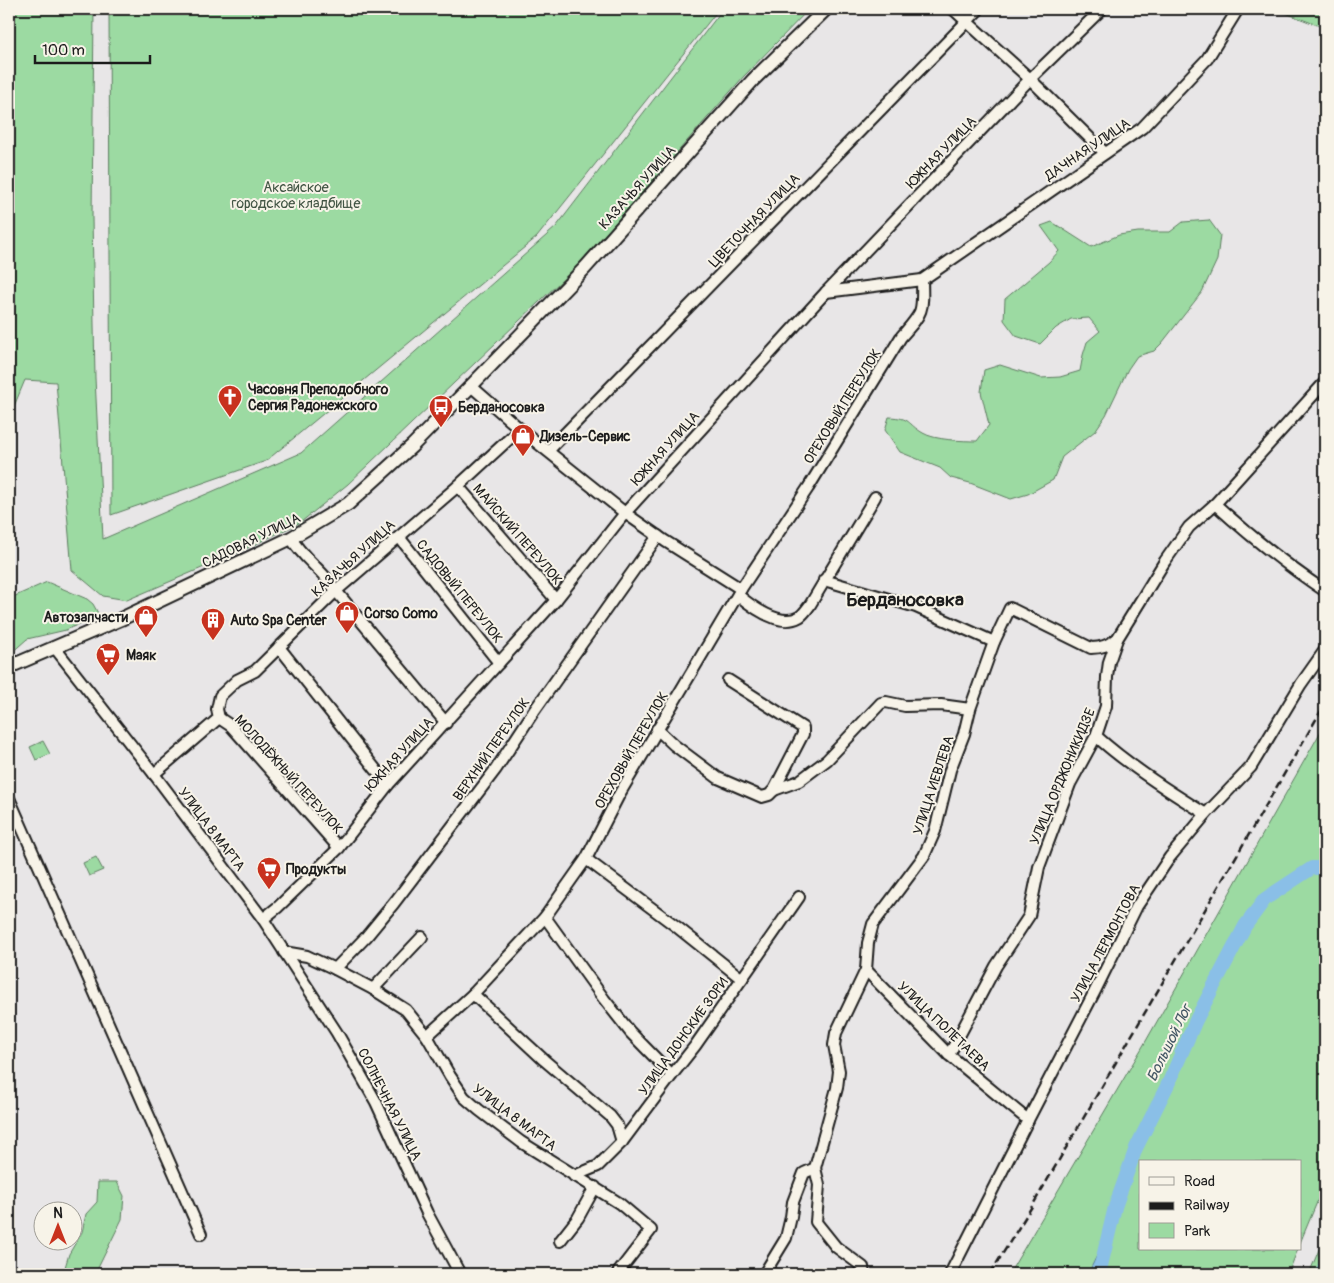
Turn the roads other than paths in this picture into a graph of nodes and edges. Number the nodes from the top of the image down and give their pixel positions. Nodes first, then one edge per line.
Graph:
1 (826, 9) edge
2 (954, 9) edge
3 (979, 9) edge
4 (1102, 9) edge
5 (1238, 9) edge
6 (966, 21) junction
7 (1030, 79) junction
8 (1105, 153) junction
9 (922, 280) junction
10 (826, 292) junction
11 (1325, 382) edge
12 (471, 386) junction
13 (520, 429) junction
14 (549, 450) junction
15 (458, 486) junction
16 (875, 497) dead end
17 (1216, 504) junction
18 (625, 513) junction
19 (658, 536) junction
20 (399, 537) junction
21 (292, 538) junction
22 (824, 580) junction
23 (336, 591) junction
24 (1325, 591) edge
25 (740, 592) junction
26 (556, 600) junction
27 (1117, 639) junction
28 (994, 642) junction
29 (280, 647) junction
30 (55, 648) junction
31 (1325, 650) edge
32 (499, 663) junction
33 (9, 667) edge
34 (728, 680) dead end
35 (970, 709) junction
36 (219, 718) junction
37 (446, 723) junction
38 (658, 729) junction
39 (1096, 736) junction
40 (154, 774) junction
41 (388, 785) junction
42 (774, 790) junction
43 (9, 798) edge
44 (1206, 814) junction
45 (339, 848) junction
46 (586, 859) junction
47 (799, 897) dead end
48 (544, 917) junction
49 (263, 918) junction
50 (422, 937) dead end
51 (284, 952) junction
52 (335, 969) junction
53 (866, 970) junction
54 (742, 979) junction
55 (374, 989) junction
56 (472, 994) junction
57 (427, 1036) junction
58 (949, 1054) junction
59 (672, 1075) junction
60 (1028, 1120) junction
61 (622, 1142) junction
62 (815, 1168) junction
63 (574, 1176) junction
64 (595, 1187) junction
65 (201, 1234) dead end
66 (560, 1242) dead end
67 (460, 1274) edge
68 (617, 1274) edge
69 (764, 1274) edge
70 (864, 1274) edge
71 (950, 1274) edge

1 - 12 main road, КАЗАЧЬЯ УЛИЦА
2 - 6 street
3 - 6 street, ЦВЕТОЧНАЯ УЛИЦА
4 - 7 street, ЮЖНАЯ УЛИЦА
5 - 8 street, ДАЧНАЯ УЛИЦА
6 - 7 street
6 - 14 street, ЦВЕТОЧНАЯ УЛИЦА
7 - 8 street
7 - 10 street, ЮЖНАЯ УЛИЦА
8 - 9 street, ДАЧНАЯ УЛИЦА
9 - 10 street
9 - 25 street, ОРЕХОВЫЙ ПЕРЕУЛОК
10 - 18 street, ЮЖНАЯ УЛИЦА
11 - 17 street, УЛИЦА ОРДЖОНИКИДЗЕ
12 - 13 street
12 - 21 main road, САДОВАЯ УЛИЦА
13 - 14 street
13 - 15 street, КАЗАЧЬЯ УЛИЦА
14 - 18 street
15 - 20 street, КАЗАЧЬЯ УЛИЦА
15 - 26 street, МАЙСКИЙ ПЕРЕУЛОК
16 - 22 street
17 - 24 street
17 - 27 street, УЛИЦА ОРДЖОНИКИДЗЕ
18 - 19 street
18 - 26 street, ЮЖНАЯ УЛИЦА
19 - 25 street
19 - 52 street, ВЕРХНИЙ ПЕРЕУЛОК
20 - 23 street, КАЗАЧЬЯ УЛИЦА
20 - 32 street, САДОВЫЙ ПЕРЕУЛОК
21 - 23 street
21 - 30 main road, САДОВАЯ УЛИЦА
22 - 25 street
22 - 28 street
23 - 29 street, КАЗАЧЬЯ УЛИЦА
23 - 37 street
25 - 38 street, ОРЕХОВЫЙ ПЕРЕУЛОК
26 - 32 street, ЮЖНАЯ УЛИЦА
27 - 28 street, УЛИЦА ИЕВЛЕВА
27 - 39 street, УЛИЦА ОРДЖОНИКИДЗЕ
28 - 35 street, УЛИЦА ИЕВЛЕВА
29 - 36 street, КАЗАЧЬЯ УЛИЦА
29 - 41 street
30 - 33 main road, САДОВАЯ УЛИЦА
30 - 40 street, УЛИЦА 8 МАРТА
31 - 44 street, УЛИЦА ЛЕРМОНТОВА
32 - 37 street, ЮЖНАЯ УЛИЦА
34 - 42 street
35 - 42 street
35 - 53 street, УЛИЦА ИЕВЛЕВА
36 - 40 street
36 - 45 street, МОЛОДЁЖНЫЙ ПЕРЕУЛОК
37 - 41 street, ЮЖНАЯ УЛИЦА
38 - 42 street
38 - 46 street, ОРЕХОВЫЙ ПЕРЕУЛОК
39 - 44 street
39 - 58 street, УЛИЦА ОРДЖОНИКИДЗЕ
40 - 49 street, УЛИЦА 8 МАРТА
41 - 45 street, ЮЖНАЯ УЛИЦА
43 - 65 street
44 - 60 street, УЛИЦА ЛЕРМОНТОВА
45 - 49 street, ЮЖНАЯ УЛИЦА
46 - 48 street, ОРЕХОВЫЙ ПЕРЕУЛОК
46 - 54 street
47 - 54 street, УЛИЦА ДОНСКИЕ ЗОРИ
48 - 56 street, ОРЕХОВЫЙ ПЕРЕУЛОК
48 - 59 street
49 - 51 street, УЛИЦА 8 МАРТА
50 - 55 street
51 - 52 street, УЛИЦА 8 МАРТА
51 - 67 street, СОЛНЕЧНАЯ УЛИЦА
52 - 55 street, УЛИЦА 8 МАРТА
53 - 58 street, УЛИЦА ПОЛЕТАЕВА
53 - 62 street, УЛИЦА ИЕВЛЕВА
54 - 59 street, УЛИЦА ДОНСКИЕ ЗОРИ
55 - 57 street, УЛИЦА 8 МАРТА
56 - 57 street, ОРЕХОВЫЙ ПЕРЕУЛОК
56 - 61 street
57 - 63 street, УЛИЦА 8 МАРТА
58 - 60 street, УЛИЦА ПОЛЕТАЕВА
59 - 61 street, УЛИЦА ДОНСКИЕ ЗОРИ
60 - 71 street, УЛИЦА ЛЕРМОНТОВА
61 - 63 street, УЛИЦА ДОНСКИЕ ЗОРИ
62 - 69 street, УЛИЦА ИЕВЛЕВА
62 - 70 street
63 - 64 street, УЛИЦА 8 МАРТА
64 - 66 street
64 - 68 street, УЛИЦА 8 МАРТА

